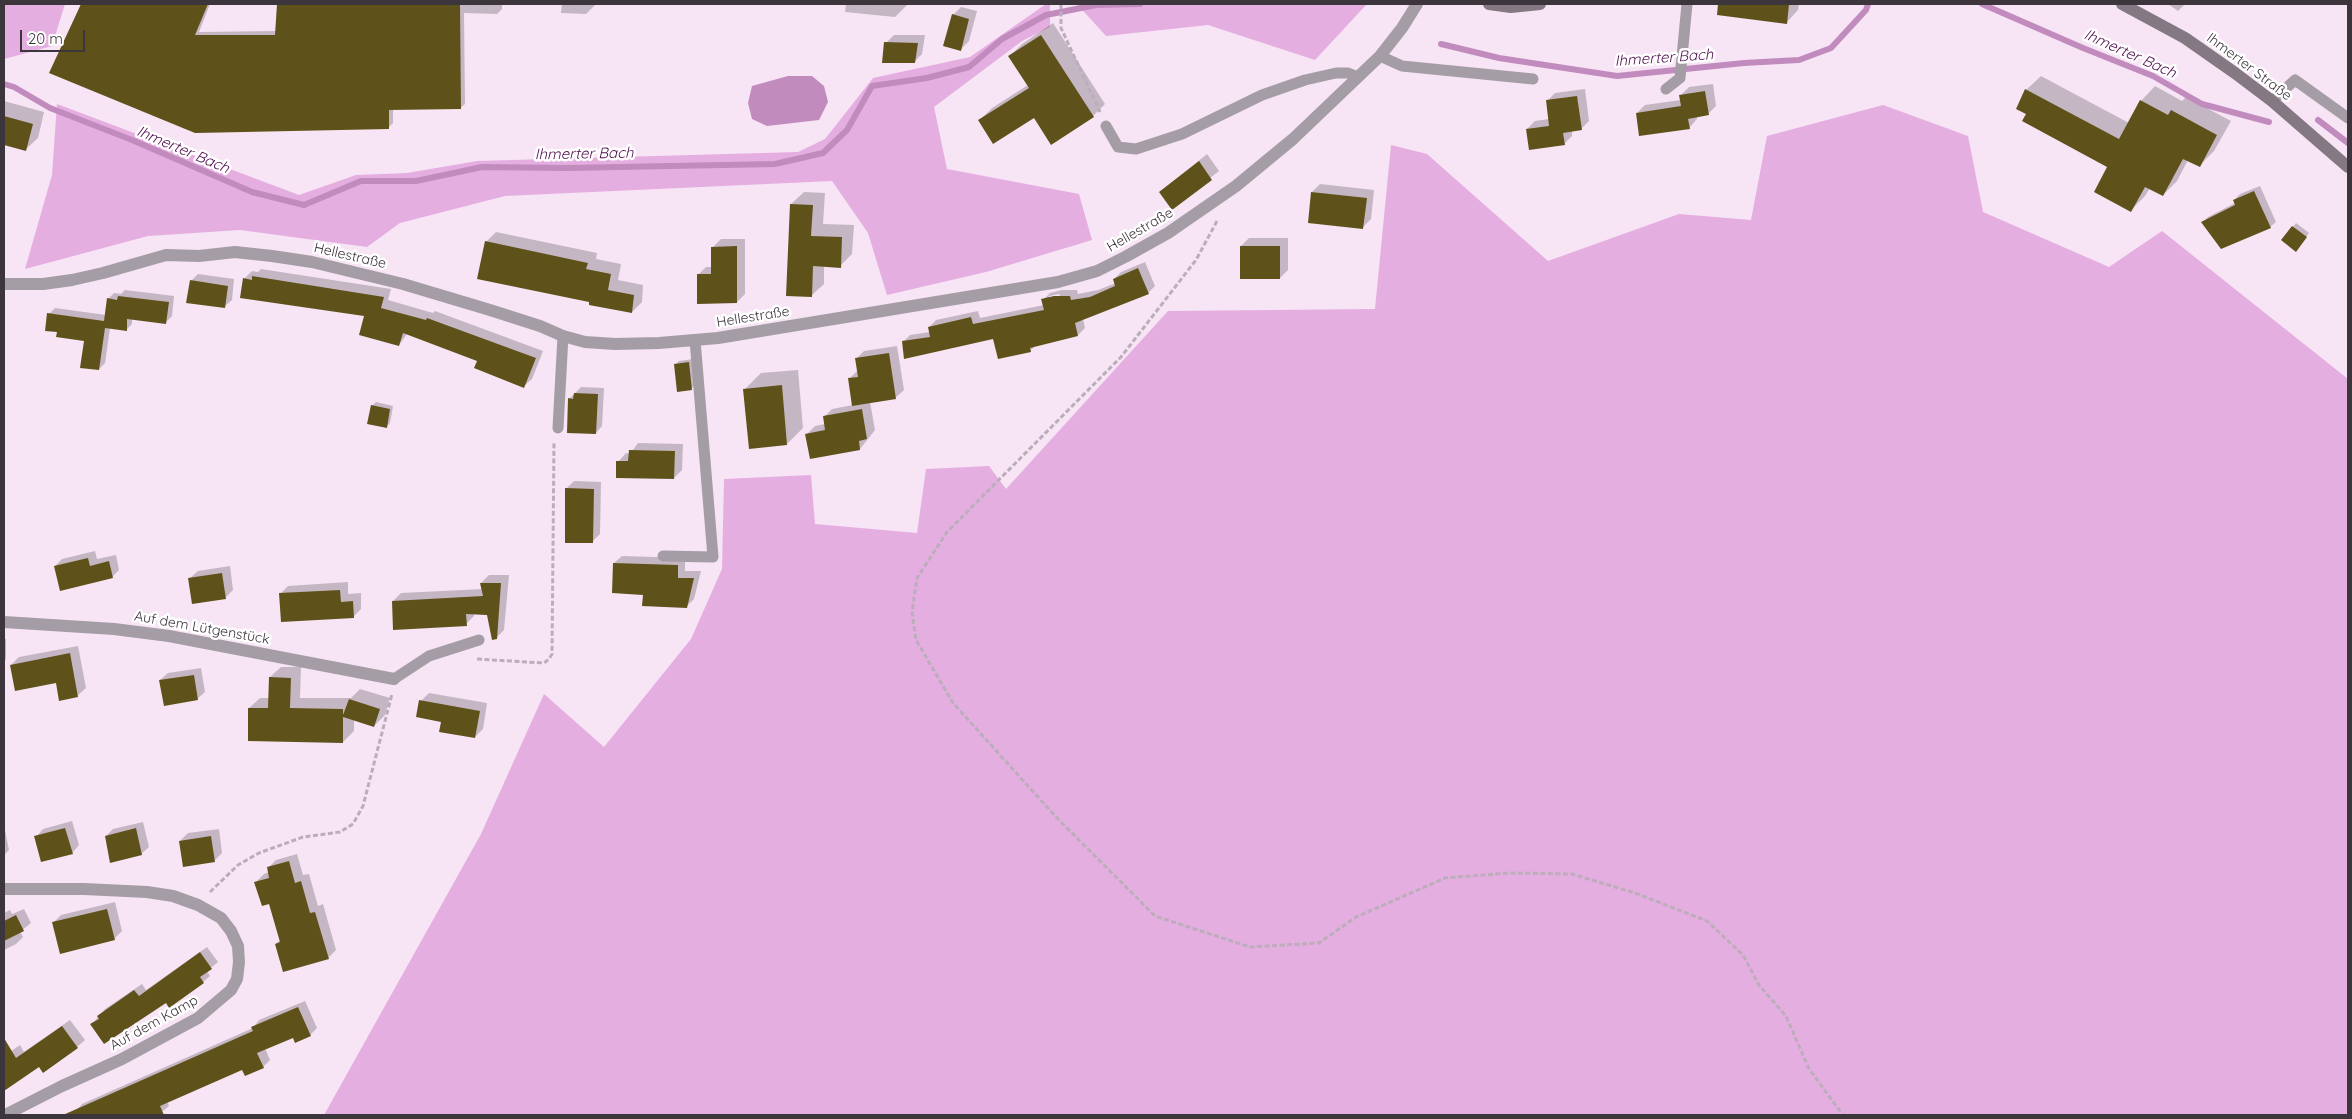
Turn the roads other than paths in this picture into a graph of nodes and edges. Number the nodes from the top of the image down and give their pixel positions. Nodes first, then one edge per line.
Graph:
1 (1417, 4) edge
2 (1488, 4) edge
3 (1540, 4) edge
4 (1687, 4) edge
5 (2122, 4) edge
6 (1380, 56) junction
7 (1358, 77) junction
8 (1533, 79) dead end
9 (1666, 89) dead end
10 (2272, 101) junction
11 (2348, 118) edge
12 (1106, 126) road end
13 (2348, 166) edge
14 (4, 284) edge
15 (562, 336) junction
16 (695, 340) junction
17 (556, 430) road end
18 (663, 556) dead end
19 (4, 622) edge
20 (479, 640) dead end
21 (394, 679) joint
22 (4, 889) edge
23 (5, 1115) edge

1 - 6 street, Hellestraße
2 - 3 main road
4 - 9 lane
5 - 10 main road, Ihmerter Straße
6 - 7 street, Hellestraße
6 - 8 lane
7 - 12 lane
7 - 16 street, Hellestraße
10 - 11 lane
10 - 13 main road, Ihmerter Straße
14 - 15 street, Hellestraße
15 - 16 street, Hellestraße
15 - 17 lane
16 - 18 lane
19 - 21 street, Auf dem Lütgenstück
20 - 21 lane
22 - 23 street, Auf dem Kamp

